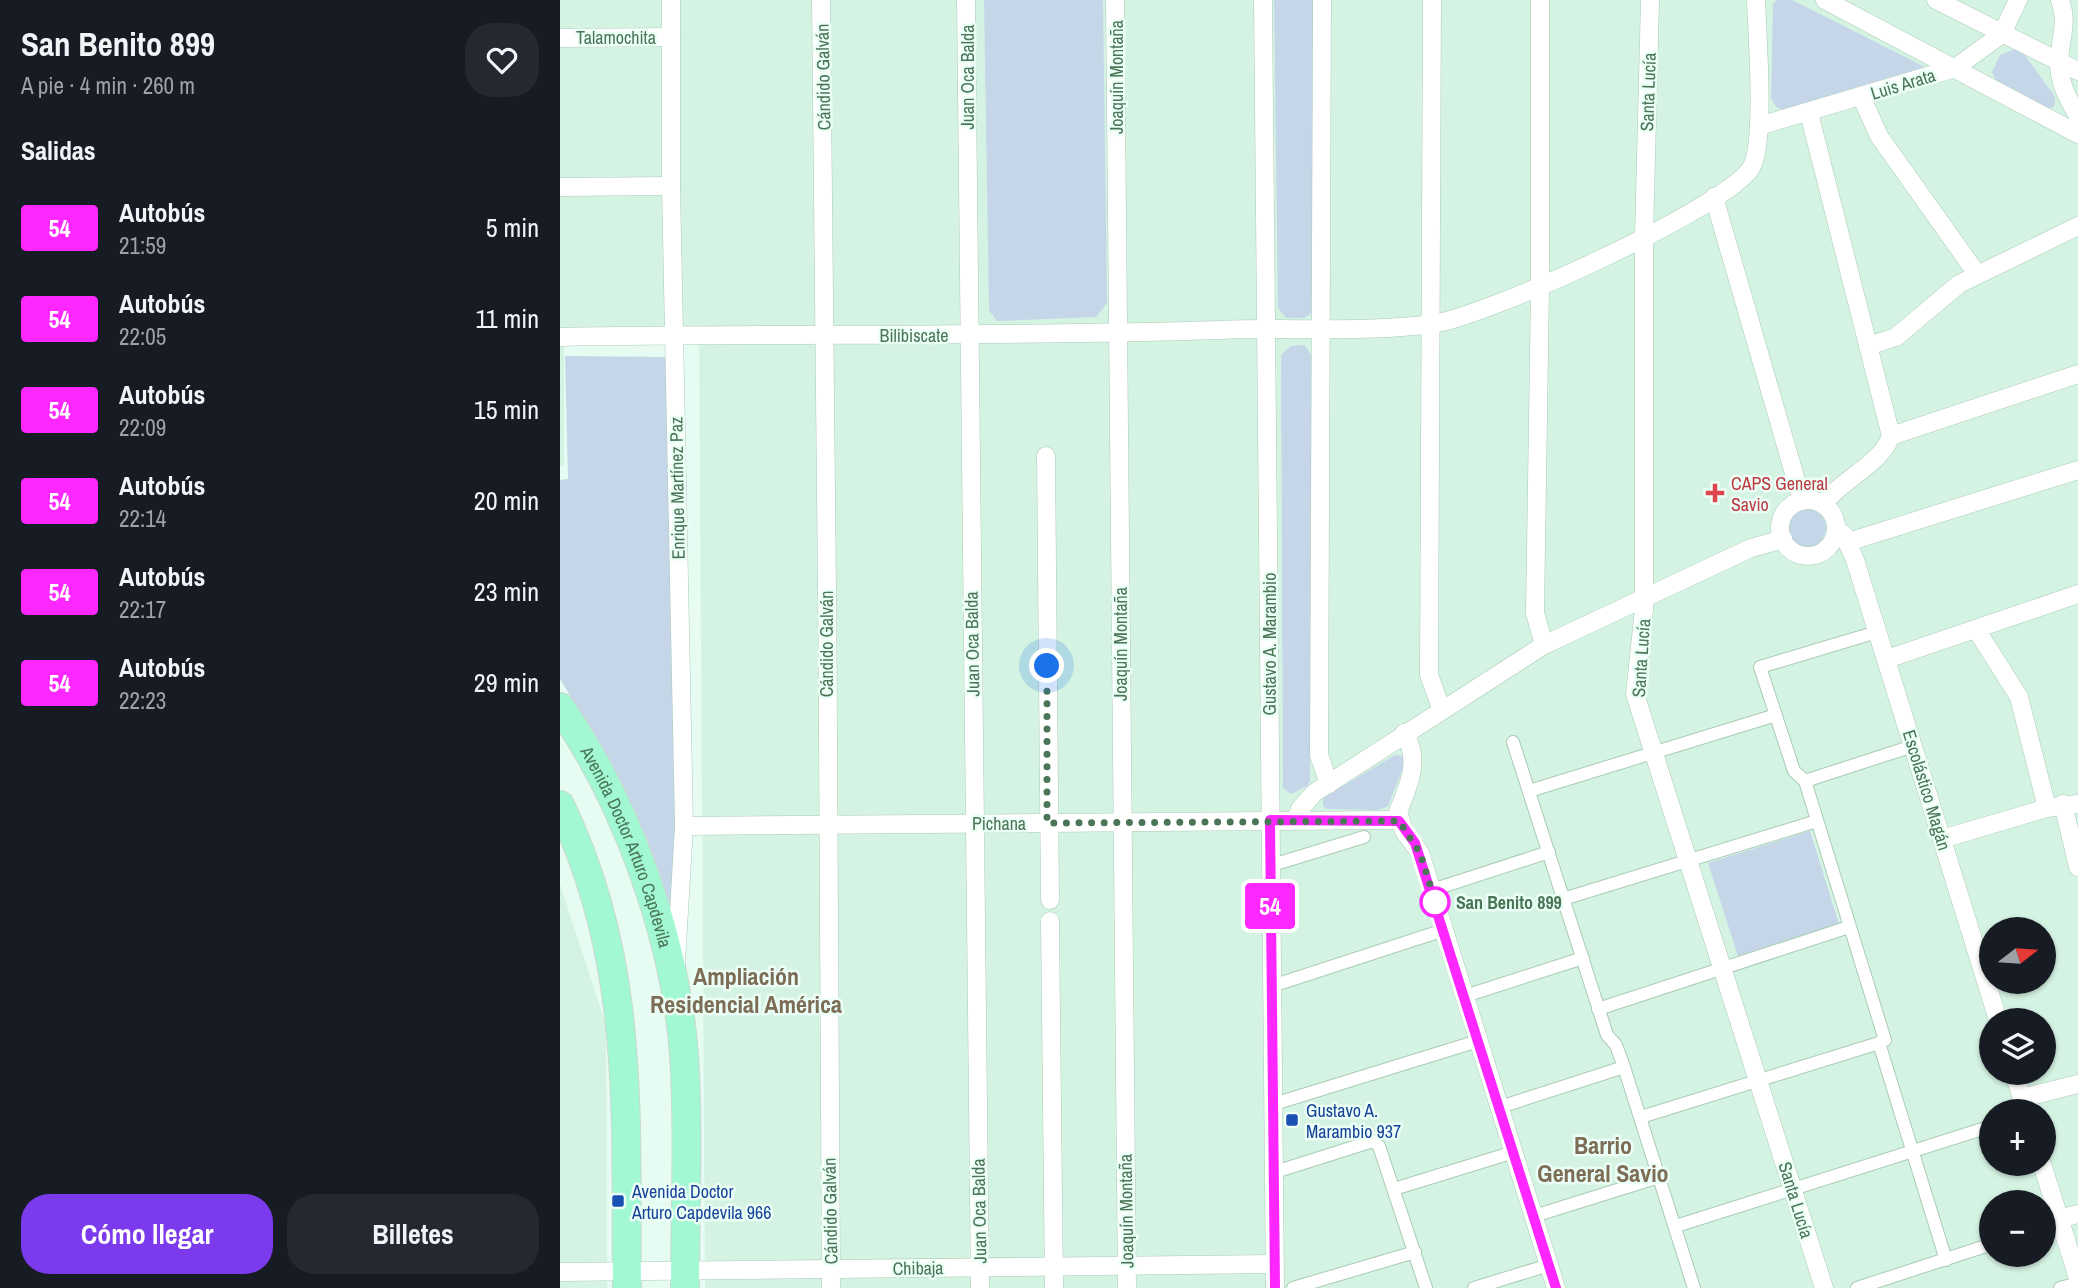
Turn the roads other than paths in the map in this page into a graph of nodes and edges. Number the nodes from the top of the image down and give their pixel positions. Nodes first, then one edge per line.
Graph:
1 (671, 0) edge
2 (821, 0) edge
3 (966, 0) edge
4 (1115, 0) edge
5 (1263, 0) edge
6 (1322, 0) edge
7 (1432, 0) edge
8 (1540, 0) edge
9 (1650, 0) edge
10 (1756, 0) edge
11 (1825, 0) edge
12 (1936, 0) edge
13 (2018, 0) edge
14 (2060, 0) edge
15 (2002, 34) junction
16 (671, 37) junction
17 (560, 38) edge
18 (2059, 62) junction
19 (1955, 68) junction
20 (2078, 71) edge
21 (1861, 96) junction
22 (1809, 113) junction
23 (2078, 116) edge
24 (1759, 126) junction
25 (2078, 134) edge
26 (671, 186) junction
27 (560, 187) edge
28 (1714, 197) junction
29 (2078, 226) edge
30 (1644, 237) junction
31 (1978, 274) junction
32 (1540, 287) junction
33 (1430, 324) junction
34 (1267, 328) junction
35 (1322, 328) junction
36 (1118, 333) junction
37 (675, 335) junction
38 (968, 335) junction
39 (827, 336) junction
40 (560, 337) edge
41 (1868, 346) junction
42 (2078, 374) edge
43 (1891, 436) junction
44 (1046, 456) dead end
45 (2078, 470) edge
46 (1802, 501) junction
47 (1824, 505) junction
48 (1842, 536) junction
49 (1783, 539) junction
50 (1815, 555) junction
51 (1855, 561) junction
52 (2078, 594) edge
53 (1644, 597) junction
54 (1976, 629) junction
55 (1877, 632) junction
56 (1544, 645) junction
57 (1887, 659) junction
58 (560, 707) edge
59 (1441, 708) junction
60 (1776, 715) junction
61 (1405, 733) junction
62 (1513, 742) dead end
63 (1913, 746) junction
64 (1652, 752) junction
65 (1805, 781) junction
66 (1329, 783) junction
67 (1529, 791) junction
68 (560, 805) edge
69 (2063, 805) edge
70 (1296, 819) junction
71 (1270, 820) junction
72 (1399, 821) junction
73 (1817, 821) junction
74 (1122, 822) junction
75 (975, 823) junction
76 (1047, 823) junction
77 (826, 825) junction
78 (684, 826) junction
79 (1364, 837) dead end
80 (1942, 839) junction
81 (1549, 852) junction
82 (1688, 861) junction
83 (1269, 866) junction
84 (2078, 867) edge
85 (1432, 890) junction
86 (1563, 899) junction
87 (1050, 901) dead end
88 (1050, 921) dead end
89 (1849, 927) junction
90 (1444, 930) junction
91 (1583, 958) junction
92 (1723, 969) junction
93 (671, 975) junction
94 (1272, 986) junction
95 (1465, 996) junction
96 (1994, 1008) edge
97 (1598, 1009) junction
98 (1478, 1041) junction
99 (1879, 1043) junction
100 (1624, 1067) junction
101 (1760, 1079) junction
102 (2078, 1084) edge
103 (2039, 1099) edge
104 (1275, 1104) junction
105 (1500, 1107) junction
106 (1641, 1117) junction
107 (1979, 1130) edge
108 (1913, 1149) junction
109 (1514, 1152) junction
110 (1275, 1172) junction
111 (1659, 1177) junction
112 (1394, 1189) junction
113 (1791, 1189) junction
114 (2078, 1214) edge
115 (1534, 1216) junction
116 (2056, 1221) edge
117 (1676, 1226) junction
118 (2056, 1231) edge
119 (1979, 1249) edge
120 (1415, 1252) junction
121 (1946, 1260) junction
122 (1275, 1264) junction
123 (1127, 1265) junction
124 (1549, 1265) junction
125 (1054, 1266) junction
126 (980, 1267) junction
127 (831, 1269) junction
128 (560, 1272) edge
129 (627, 1280) edge
130 (685, 1280) edge
131 (2078, 1280) edge
132 (831, 1288) edge
133 (980, 1288) edge
134 (1054, 1288) edge
135 (1127, 1288) edge
136 (1275, 1288) edge
137 (1293, 1288) edge
138 (1426, 1288) edge
139 (1474, 1288) edge
140 (1556, 1288) edge
141 (1692, 1288) edge
142 (1824, 1288) edge
143 (1857, 1288) edge
144 (2060, 1288) edge

1 - 16 street, Enrique Martínez Paz
2 - 39 street, Cándido Galván
3 - 38 street, Juan Oca Balda
4 - 36 street, Joaquín Montaña
5 - 34 street, Gustavo A. Marambio
6 - 35 street
7 - 33 street
8 - 32 street
9 - 30 street, Santa Lucía
10 - 24 street, Bilibiscate
11 - 19 street
12 - 15 street
13 - 15 street, Luis Arata
14 - 18 street
15 - 18 street
15 - 19 street, Luis Arata
16 - 17 street, Talamochita
16 - 26 street, Enrique Martínez Paz
18 - 20 street
18 - 23 street
19 - 21 street, Luis Arata
19 - 25 street
21 - 22 street, Luis Arata
21 - 31 street
22 - 24 street, Luis Arata
22 - 41 street
24 - 28 street, Bilibiscate
26 - 27 street
26 - 37 street, Enrique Martínez Paz
28 - 30 street, Bilibiscate
28 - 46 street
29 - 31 street
30 - 32 street, Bilibiscate
30 - 53 street, Santa Lucía
31 - 41 street
32 - 33 street, Bilibiscate
32 - 56 street
33 - 35 street, Bilibiscate
33 - 59 street
34 - 35 street, Bilibiscate
34 - 36 street, Bilibiscate
34 - 71 street, Gustavo A. Marambio
35 - 66 street
36 - 38 street, Bilibiscate
36 - 74 street, Joaquín Montaña
37 - 39 street, Bilibiscate
37 - 40 street, Bilibiscate
37 - 78 street, Enrique Martínez Paz
38 - 39 street, Bilibiscate
38 - 75 street, Juan Oca Balda
39 - 77 street, Cándido Galván
41 - 43 street
42 - 43 street
43 - 47 street
44 - 76 street
45 - 48 street
46 - 47 street
46 - 49 street
47 - 48 street, Escolástico Magán
48 - 50 street
48 - 51 street, Escolástico Magán
49 - 50 street
49 - 53 street
50 - 51 street
51 - 55 street, Escolástico Magán
52 - 54 street
53 - 56 street
53 - 64 street, Santa Lucía
54 - 57 street
54 - 69 street
55 - 57 street, Escolástico Magán
55 - 60 street
56 - 59 street
57 - 63 street, Escolástico Magán
58 - 93 main road, Avenida Doctor Arturo Capdevila
59 - 61 street
60 - 64 street
60 - 65 street
61 - 66 street
61 - 72 street
62 - 67 street
63 - 65 street
63 - 80 street, Escolástico Magán
64 - 67 street
64 - 82 street, Santa Lucía
65 - 73 street
66 - 70 street
67 - 81 street
68 - 129 main road
69 - 80 street
69 - 84 street
70 - 71 street, Pichana
70 - 72 street, Pichana
71 - 74 street, Pichana
71 - 83 street, Gustavo A. Marambio
72 - 85 street
73 - 82 street
73 - 89 street
74 - 76 street, Pichana
74 - 123 street, Joaquín Montaña
75 - 76 street, Pichana
75 - 77 street, Pichana
75 - 126 street, Juan Oca Balda
76 - 87 street
77 - 78 street, Pichana
77 - 127 street, Cándido Galván
78 - 93 street, Enrique Martínez Paz
79 - 83 street
80 - 96 street, Escolástico Magán
81 - 85 street
81 - 86 street
82 - 86 street
82 - 92 street, Santa Lucía
83 - 94 street, Gustavo A. Marambio
85 - 90 street
86 - 91 street
88 - 125 street
89 - 92 street
89 - 99 street
90 - 94 street
90 - 95 street
91 - 95 street
91 - 97 street
92 - 97 street
92 - 101 street, Santa Lucía
93 - 130 main road, Avenida Doctor Arturo Capdevila
94 - 104 street, Gustavo A. Marambio
95 - 98 street
97 - 100 street
98 - 104 street
98 - 105 street
99 - 101 street
99 - 108 street
100 - 105 street
100 - 106 street
101 - 106 street
101 - 113 street, Santa Lucía
102 - 103 street
104 - 110 street, Gustavo A. Marambio
105 - 109 street
106 - 111 street
107 - 108 street
108 - 113 street
108 - 121 street
109 - 112 street
109 - 115 street
110 - 112 street
110 - 122 street, Gustavo A. Marambio
111 - 115 street
111 - 117 street
112 - 120 street
113 - 117 street
113 - 142 street, Santa Lucía
114 - 116 street
115 - 124 street
117 - 141 street
118 - 131 street
119 - 121 street
120 - 137 street
120 - 138 street
121 - 143 street
122 - 123 street, Chibaja
122 - 136 street, Gustavo A. Marambio
123 - 125 street, Chibaja
123 - 135 street, Joaquín Montaña
124 - 139 street
124 - 140 street
125 - 126 street, Chibaja
125 - 134 street
126 - 127 street, Chibaja
126 - 133 street, Juan Oca Balda
127 - 130 street, Chibaja
127 - 132 street, Cándido Galván
128 - 129 street, Chibaja
129 - 130 street, Chibaja
131 - 144 street

